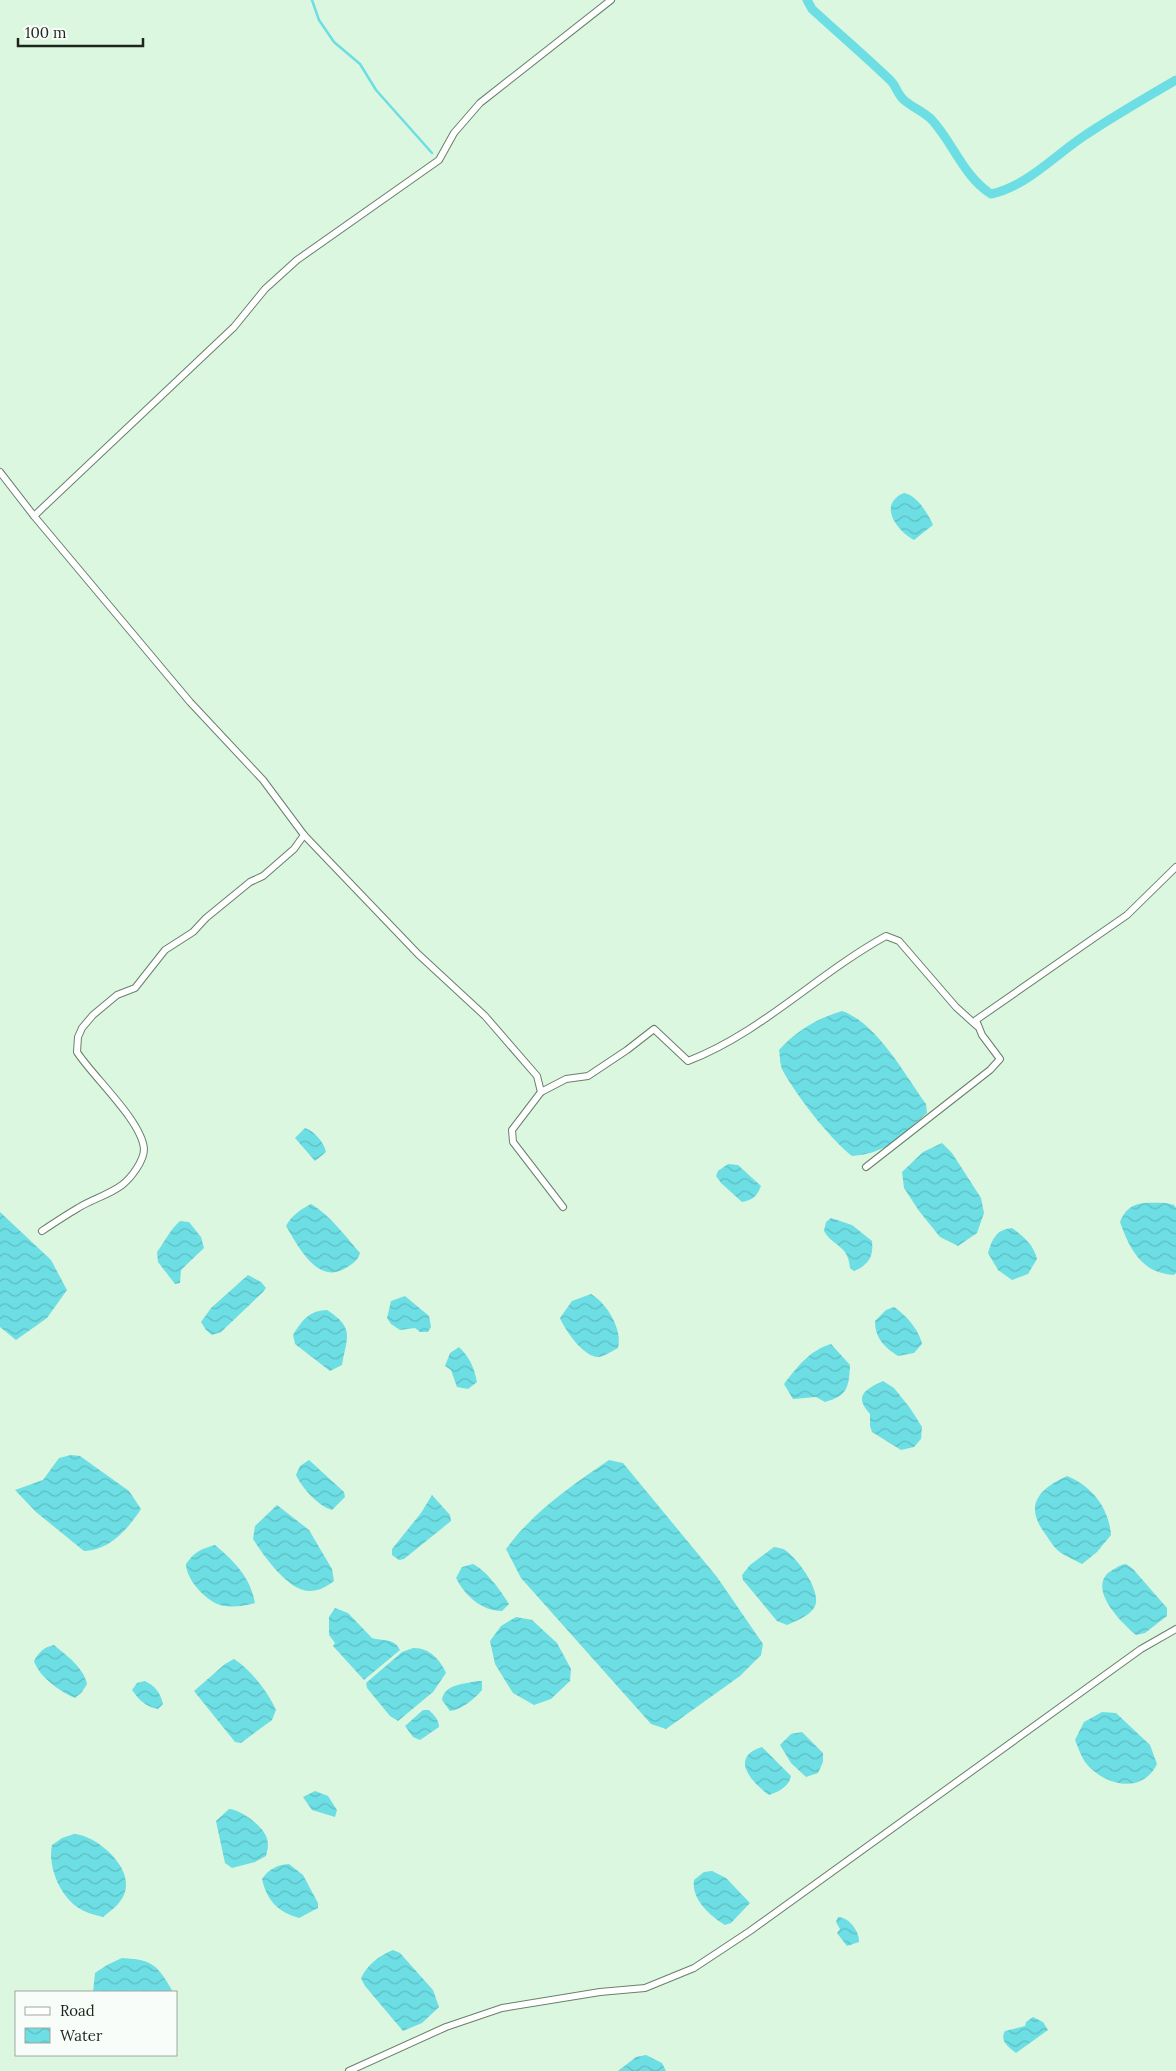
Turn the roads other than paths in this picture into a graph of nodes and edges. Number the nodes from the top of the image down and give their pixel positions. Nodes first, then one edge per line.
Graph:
1 (611, 0) edge
2 (0, 472) edge
3 (34, 516) junction
4 (304, 835) junction
5 (1176, 867) edge
6 (977, 1026) junction
7 (541, 1092) junction
8 (866, 1167) dead end
9 (563, 1207) dead end
10 (42, 1231) dead end
11 (1176, 1628) edge
12 (349, 2071) edge

1 - 3 street
2 - 3 street
3 - 4 street
4 - 7 street
4 - 10 street
5 - 6 street
6 - 7 street
6 - 8 street
7 - 9 street
11 - 12 street

